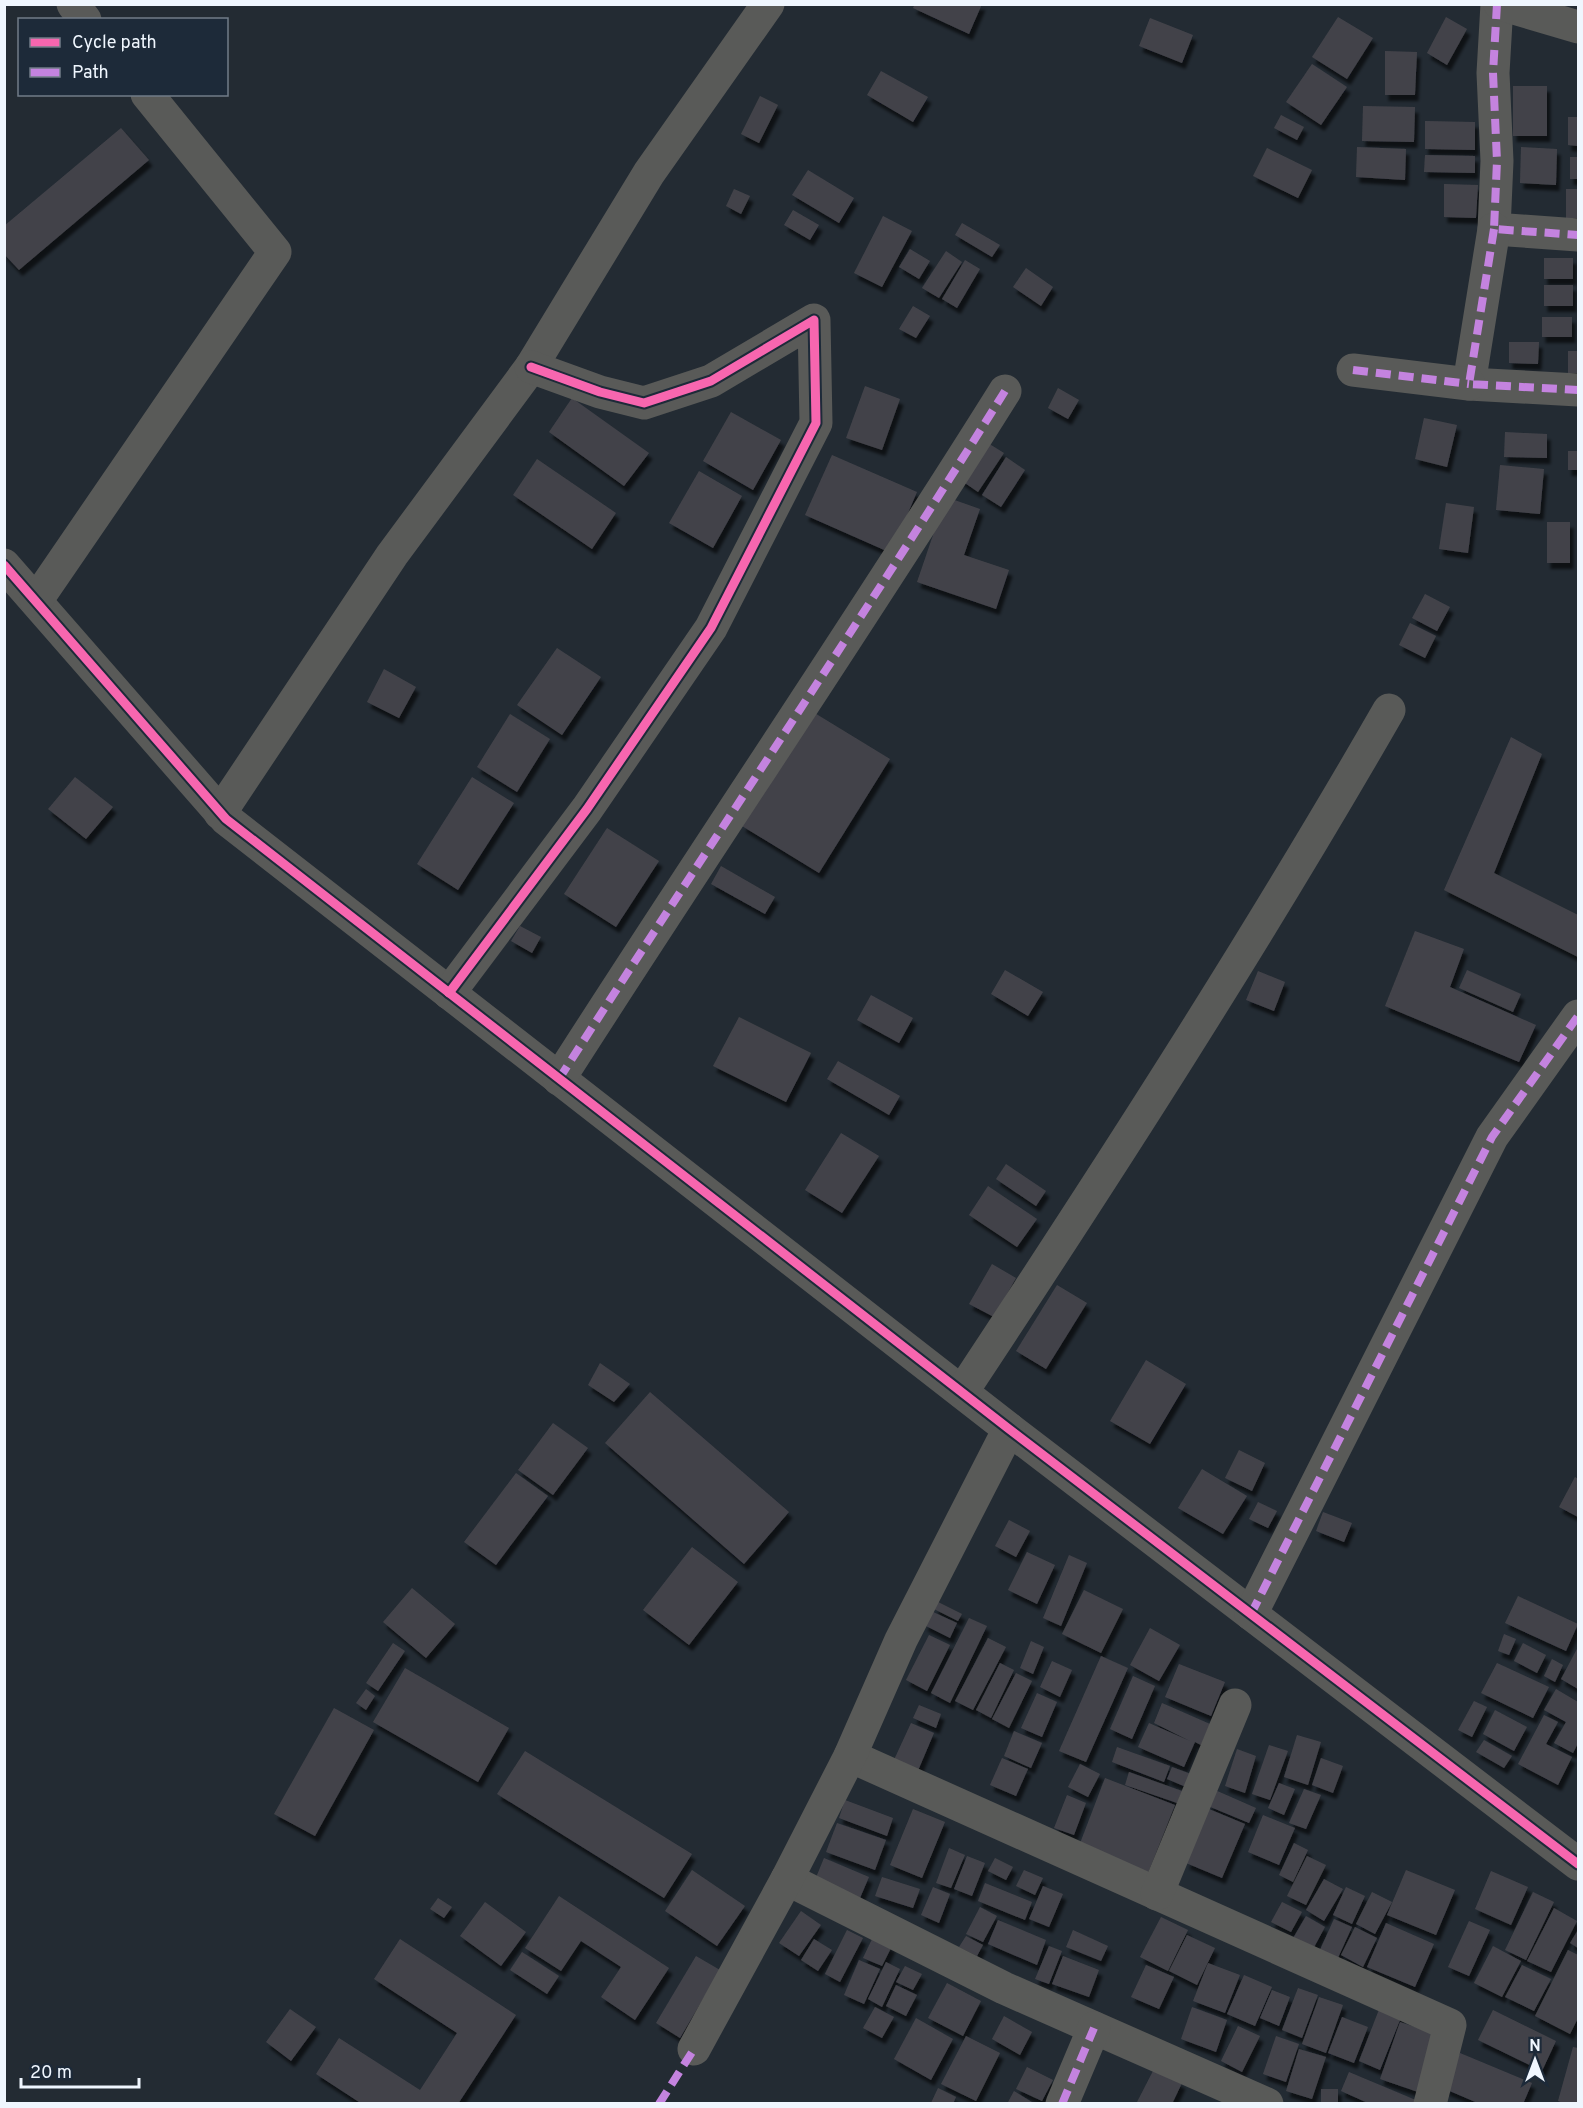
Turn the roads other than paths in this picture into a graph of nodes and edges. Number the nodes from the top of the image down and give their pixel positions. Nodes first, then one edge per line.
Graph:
1 (73, 4) edge
2 (768, 4) edge
3 (1498, 4) edge
4 (84, 18) edge
5 (1578, 27) edge
6 (149, 96) edge
7 (1494, 230) junction
8 (1578, 235) edge
9 (531, 367) junction
10 (1353, 370) dead end
11 (1469, 384) junction
12 (1578, 390) edge
13 (1005, 391) dead end
14 (4, 565) edge
15 (36, 601) junction
16 (1389, 710) dead end
17 (220, 813) junction
18 (448, 993) junction
19 (1578, 1016) edge
20 (559, 1079) junction
21 (962, 1392) junction
22 (1009, 1429) junction
23 (1251, 1614) junction
24 (1235, 1705) dead end
25 (850, 1756) junction
26 (1578, 1864) edge
27 (787, 1879) junction
28 (1157, 1894) junction
29 (1095, 2028) junction
30 (694, 2049) dead end
31 (1062, 2103) edge
32 (1267, 2103) edge
33 (1430, 2103) edge

1 - 4 street
2 - 9 street
3 - 5 street
3 - 7 street
6 - 15 street
7 - 8 street
7 - 11 street
9 - 17 street
9 - 18 street
10 - 11 street
11 - 12 street
13 - 20 street
14 - 15 street
15 - 17 street
16 - 21 street
17 - 18 street
18 - 20 street
19 - 23 street
20 - 21 street
21 - 22 street
22 - 23 street
22 - 25 street
23 - 26 street
24 - 28 street
25 - 27 street
25 - 28 street
27 - 29 street
27 - 30 street
28 - 33 street
29 - 31 street
29 - 32 street

